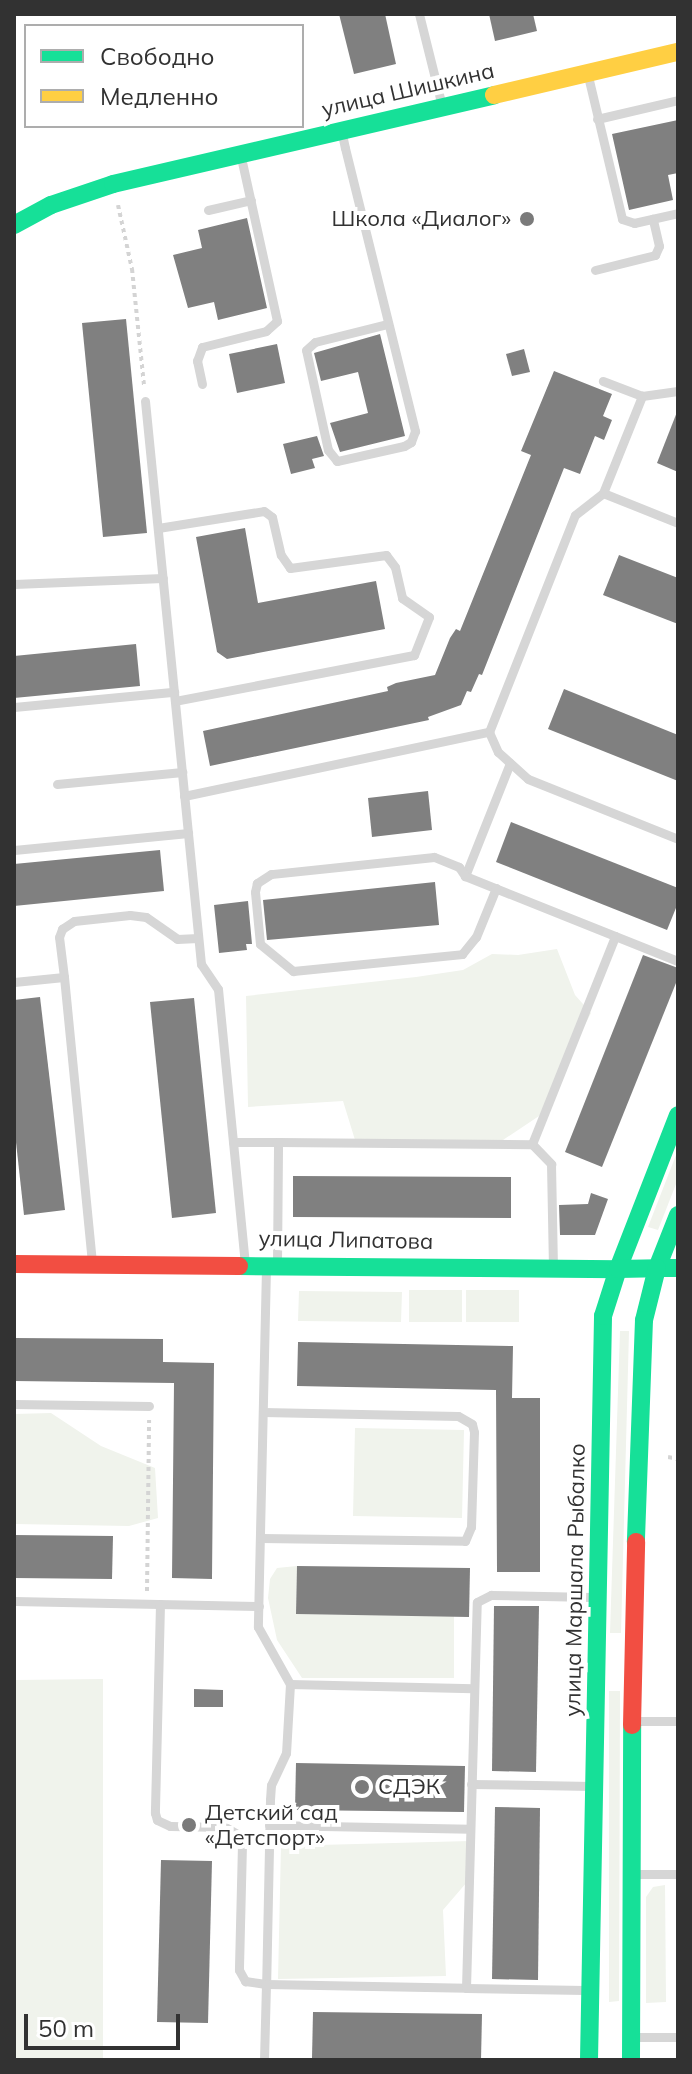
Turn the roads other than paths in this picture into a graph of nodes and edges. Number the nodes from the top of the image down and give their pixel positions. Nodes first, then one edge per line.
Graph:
1 (419, 14) edge
2 (678, 52) edge
3 (587, 73) junction
4 (678, 100) edge
5 (442, 106) junction
6 (597, 119) junction
7 (341, 130) junction
8 (241, 154) junction
9 (251, 200) junction
10 (208, 210) dead end
11 (678, 213) edge
12 (653, 219) junction
13 (14, 225) edge
14 (595, 270) dead end
15 (388, 324) junction
16 (603, 381) dead end
17 (202, 384) dead end
18 (678, 391) edge
19 (642, 396) junction
20 (145, 401) road end
21 (603, 493) junction
22 (678, 523) edge
23 (158, 528) junction
24 (14, 574) edge
25 (163, 578) junction
26 (14, 584) edge
27 (174, 696) junction
28 (14, 707) edge
29 (489, 732) junction
30 (510, 763) junction
31 (182, 772) junction
32 (57, 784) dead end
33 (184, 796) junction
34 (188, 833) junction
35 (678, 839) edge
36 (14, 850) edge
37 (465, 876) junction
38 (496, 888) junction
39 (615, 936) junction
40 (198, 938) junction
41 (678, 961) edge
42 (64, 977) junction
43 (14, 982) edge
44 (678, 1115) edge
45 (233, 1142) junction
46 (278, 1142) junction
47 (532, 1144) junction
48 (678, 1215) edge
49 (245, 1263) junction
50 (272, 1263) junction
51 (14, 1264) edge
52 (92, 1264) junction
53 (553, 1267) junction
54 (657, 1268) junction
55 (678, 1268) edge
56 (618, 1269) junction
57 (14, 1404) edge
58 (149, 1406) road end
59 (263, 1412) junction
60 (261, 1538) junction
61 (599, 1597) junction
62 (14, 1601) edge
63 (160, 1604) junction
64 (259, 1606) junction
65 (632, 1665) junction
66 (598, 1667) junction
67 (290, 1684) junction
68 (473, 1688) junction
69 (632, 1721) junction
70 (678, 1721) edge
71 (471, 1784) junction
72 (595, 1787) junction
73 (269, 1825) junction
74 (470, 1829) junction
75 (631, 1874) junction
76 (678, 1874) edge
77 (266, 1984) junction
78 (466, 1988) junction
79 (590, 1990) junction
80 (631, 2037) junction
81 (678, 2037) edge
82 (264, 2060) edge
83 (589, 2060) edge
84 (631, 2060) edge

1 - 5 lane
2 - 3 main road, улица Шишкина
3 - 5 main road, улица Шишкина
3 - 6 lane
4 - 6 lane
5 - 7 main road, улица Шишкина
6 - 12 lane
7 - 8 main road, улица Шишкина
7 - 15 lane
8 - 9 lane
8 - 13 main road, улица Шишкина
9 - 10 lane
9 - 17 lane
11 - 12 lane
12 - 14 lane
15 - 15 lane
16 - 19 lane
18 - 19 lane
19 - 21 lane
20 - 23 lane
21 - 22 lane
21 - 29 lane
23 - 25 lane
23 - 27 lane
24 - 26 lane
25 - 26 lane
25 - 27 lane
27 - 28 lane
27 - 31 lane
29 - 30 lane
29 - 33 lane
30 - 35 lane
30 - 37 lane
31 - 32 lane
31 - 33 lane
33 - 34 lane
34 - 36 lane
34 - 40 lane
37 - 38 lane
37 - 38 lane
38 - 39 lane
39 - 41 lane
39 - 47 lane
40 - 42 lane
40 - 45 lane
42 - 43 lane
42 - 52 lane
44 - 56 main road, улица Маршала Рыбалко
45 - 46 lane
45 - 49 lane
46 - 47 lane
46 - 50 lane
47 - 53 lane
48 - 54 main road
49 - 50 main road, улица Липатова
49 - 52 main road, улица Липатова
50 - 53 main road, улица Липатова
50 - 59 lane
51 - 52 main road, улица Липатова
53 - 56 main road, улица Липатова
54 - 55 main road, улица Липатова
54 - 56 main road, улица Липатова
54 - 65 main road
56 - 61 main road, улица Маршала Рыбалко
57 - 58 lane
59 - 60 lane
59 - 60 lane
60 - 64 lane
61 - 66 main road, улица Маршала Рыбалко
61 - 68 lane
62 - 63 lane
63 - 64 lane
63 - 77 lane
64 - 67 lane
65 - 66 main road
65 - 69 main road
66 - 72 main road, улица Маршала Рыбалко
67 - 68 lane
67 - 73 lane
68 - 71 lane
69 - 70 lane
69 - 75 main road
71 - 72 lane
71 - 74 lane
72 - 79 main road, улица Маршала Рыбалко
73 - 74 lane
73 - 77 lane
74 - 78 lane
75 - 76 lane
75 - 80 main road
77 - 78 lane
77 - 82 lane
78 - 79 lane
79 - 83 main road, улица Маршала Рыбалко
80 - 81 lane
80 - 84 main road

